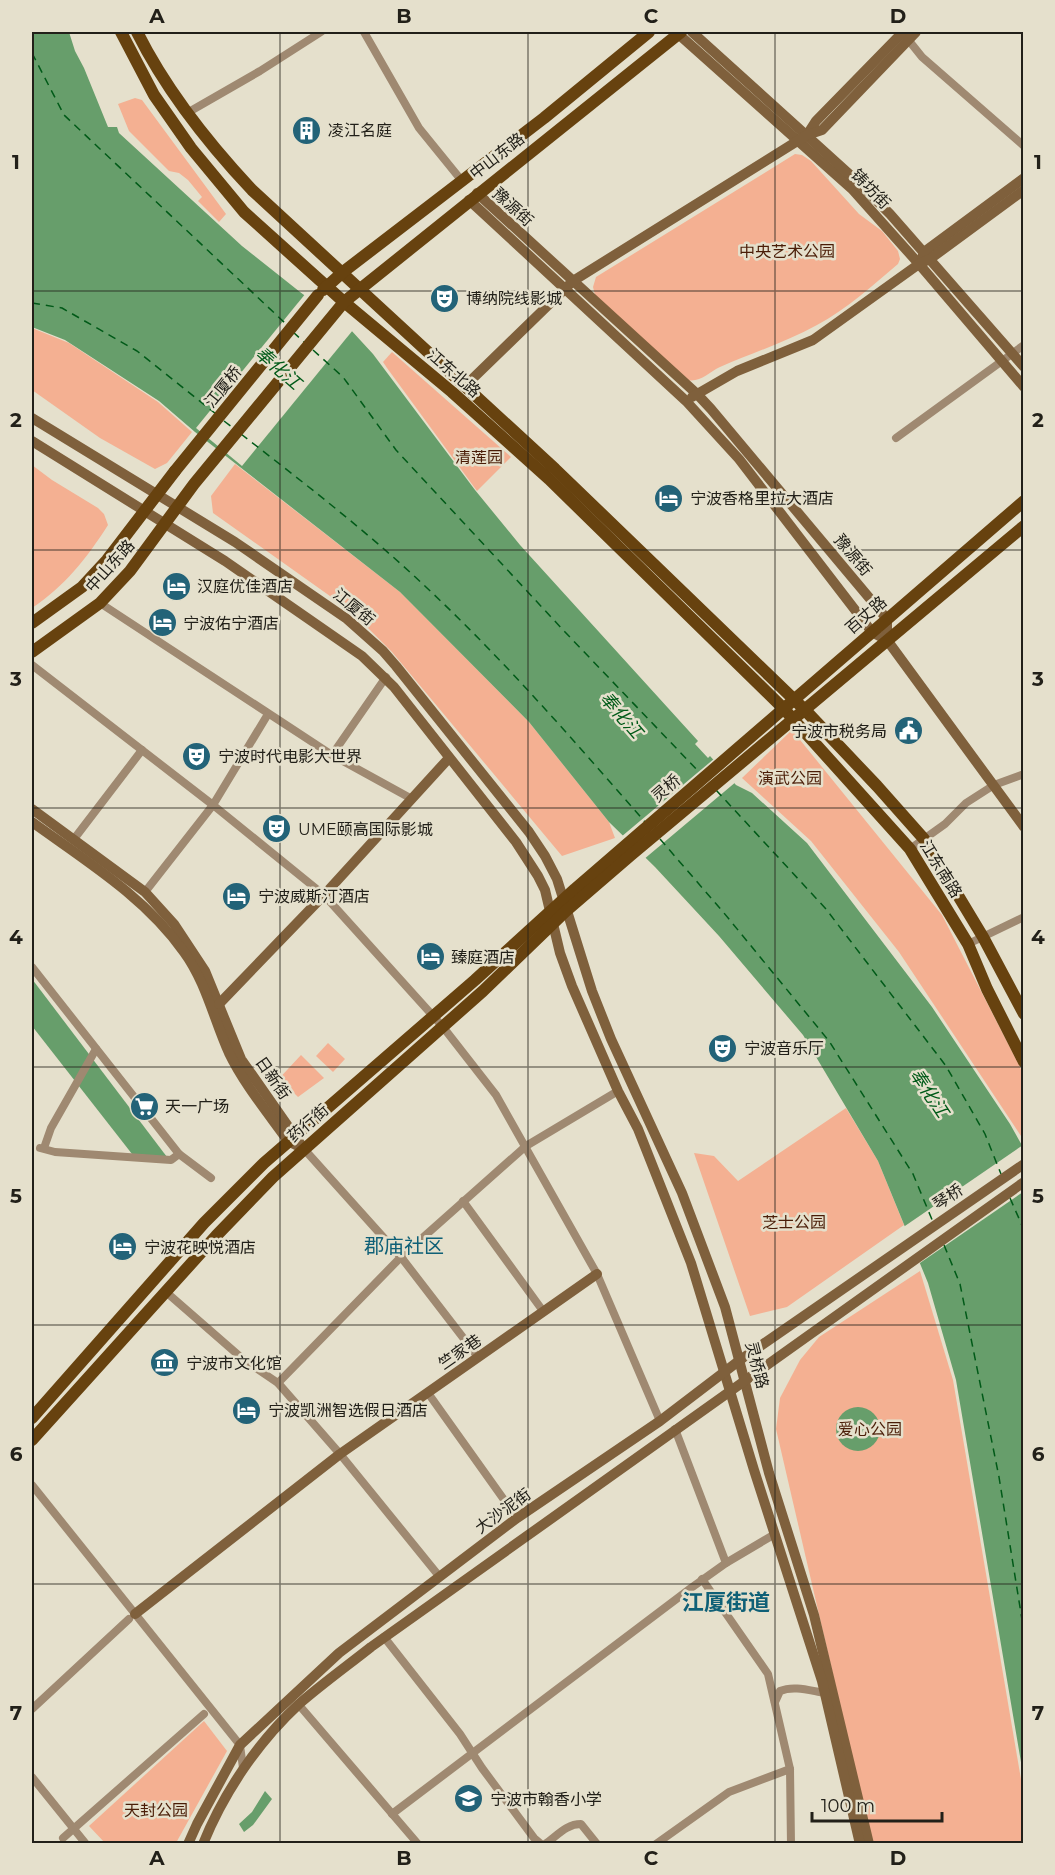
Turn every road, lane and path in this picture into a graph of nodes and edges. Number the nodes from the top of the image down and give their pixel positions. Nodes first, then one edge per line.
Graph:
1 (121, 32) edge
2 (137, 32) edge
3 (321, 32) edge
4 (364, 32) edge
5 (649, 32) edge
6 (679, 32) edge
7 (692, 32) edge
8 (906, 33) edge
9 (187, 113) junction
10 (803, 138) junction
11 (1023, 146) edge
12 (1023, 178) edge
13 (462, 181) junction
14 (1023, 190) edge
15 (473, 197) junction
16 (927, 255) junction
17 (920, 264) junction
18 (343, 272) junction
19 (569, 285) junction
20 (327, 286) junction
21 (360, 289) junction
22 (318, 296) joint
23 (341, 306) junction
24 (1023, 345) edge
25 (1011, 354) junction
26 (1001, 362) junction
27 (1023, 368) edge
28 (465, 386) junction
29 (1023, 387) edge
30 (697, 394) junction
31 (686, 401) junction
32 (32, 418) edge
33 (896, 438) dead end
34 (32, 441) edge
35 (175, 471) joint
36 (158, 495) junction
37 (1023, 501) edge
38 (178, 507) junction
39 (146, 511) junction
40 (166, 524) junction
41 (1023, 526) edge
42 (100, 603) junction
43 (887, 619) junction
44 (32, 623) edge
45 (872, 633) junction
46 (887, 640) junction
47 (32, 652) edge
48 (32, 665) edge
49 (386, 677) junction
50 (794, 700) junction
51 (784, 708) junction
52 (805, 710) junction
53 (268, 714) junction
54 (794, 719) junction
55 (142, 750) junction
56 (332, 755) junction
57 (449, 758) junction
58 (734, 760) junction
59 (1023, 774) edge
60 (994, 785) junction
61 (412, 800) junction
62 (213, 805) junction
63 (32, 809) edge
64 (32, 822) edge
65 (1023, 827) edge
66 (74, 839) junction
67 (924, 839) junction
68 (910, 849) junction
69 (627, 851) joint
70 (145, 892) junction
71 (324, 895) junction
72 (565, 905) junction
73 (550, 911) junction
74 (1023, 917) edge
75 (554, 924) junction
76 (983, 937) junction
77 (968, 944) junction
78 (32, 967) edge
79 (36, 982) edge
80 (219, 1004) junction
81 (1023, 1014) edge
82 (433, 1017) junction
83 (443, 1027) junction
84 (94, 1053) junction
85 (1023, 1062) edge
86 (618, 1091) junction
87 (292, 1138) junction
88 (526, 1146) junction
89 (304, 1149) junction
90 (179, 1154) junction
91 (1023, 1164) edge
92 (211, 1178) dead end
93 (1023, 1182) edge
94 (463, 1201) junction
95 (890, 1255) joint
96 (401, 1257) junction
97 (898, 1271) joint
98 (597, 1274) junction
99 (166, 1292) junction
100 (543, 1311) junction
101 (478, 1357) junction
102 (740, 1360) junction
103 (724, 1372) junction
104 (745, 1379) junction
105 (278, 1383) junction
106 (730, 1390) junction
107 (428, 1393) junction
108 (32, 1418) edge
109 (660, 1421) junction
110 (675, 1429) junction
111 (32, 1440) edge
112 (340, 1454) junction
113 (32, 1485) edge
114 (517, 1518) junction
115 (775, 1534) junction
116 (726, 1563) junction
117 (439, 1576) junction
118 (702, 1580) junction
119 (132, 1617) junction
120 (384, 1637) junction
121 (825, 1693) junction
122 (775, 1704) junction
123 (299, 1705) junction
124 (32, 1709) edge
125 (204, 1714) dead end
126 (240, 1745) junction
127 (473, 1752) junction
128 (243, 1768) junction
129 (790, 1769) junction
130 (32, 1778) edge
131 (393, 1814) junction
132 (74, 1827) junction
133 (63, 1838) dead end
134 (86, 1844) edge
135 (188, 1844) edge
136 (203, 1844) edge
137 (418, 1844) edge
138 (543, 1844) edge
139 (597, 1844) edge
140 (656, 1844) edge
141 (791, 1844) edge
142 (860, 1844) edge
143 (869, 1844) edge

1 - 20 main road, 江东北路
2 - 9 main road, 江东北路
3 - 9 street
4 - 13 street
5 - 13 main road, 中山东路
6 - 10 main road, 铸坊街
6 - 15 main road, 中山东路
7 - 10 main road, 铸坊街
8 - 10 main road
8 - 11 street
9 - 18 main road, 江东北路
10 - 16 main road, 铸坊街
10 - 17 main road, 铸坊街
10 - 19 main road
12 - 16 main road
13 - 18 main road, 中山东路
14 - 16 main road
15 - 19 main road, 豫源街
15 - 21 main road, 中山东路
16 - 17 main road
16 - 25 main road, 铸坊街
17 - 26 main road, 铸坊街
17 - 30 main road
18 - 20 main road, 中山东路
18 - 21 main road, 江东北路
19 - 28 main road
19 - 30 main road, 豫源街
19 - 31 main road, 豫源街
20 - 22 main road, 中山东路
20 - 23 main road, 江东北路
21 - 23 main road, 中山东路
21 - 28 main road, 江东北路
22 - 35 main road, 江厦桥, bridge
23 - 38 main road, 中山东路
23 - 51 main road, 江东北路
24 - 25 street
25 - 26 street
25 - 27 main road, 铸坊街
26 - 29 main road, 铸坊街
26 - 33 street
28 - 50 main road, 江东北路
30 - 31 main road
30 - 43 main road, 豫源街
31 - 45 main road, 豫源街
32 - 36 main road, 江厦街
34 - 39 main road, 江厦街
35 - 36 main road, 中山东路
36 - 38 main road, 江厦街
36 - 39 main road, 中山东路
37 - 43 main road, 百丈路
38 - 40 main road, 中山东路
38 - 72 main road, 江厦街
39 - 40 main road, 江厦街
39 - 44 main road, 中山东路
40 - 42 main road, 中山东路
40 - 49 main road, 江厦街
41 - 46 main road, 百丈路
42 - 47 main road, 中山东路
42 - 53 street
43 - 45 main road, 百丈路
43 - 46 main road
45 - 46 main road, 豫源街
45 - 50 main road, 百丈路
46 - 52 main road, 百丈路
46 - 60 main road
48 - 55 street
49 - 56 street
49 - 57 main road, 江厦街
50 - 51 main road, 百丈路
50 - 52 main road, 江东南路
51 - 54 main road, 江东北路
51 - 58 main road, 百丈路
52 - 54 main road, 百丈路
52 - 67 main road, 江东南路
53 - 56 street
53 - 62 street
54 - 58 main road, 百丈路
54 - 68 main road, 江东南路
55 - 62 street
55 - 66 street
56 - 61 street
57 - 61 main road
57 - 73 main road, 江厦街
58 - 69 main road, 灵桥
59 - 60 street
60 - 65 main road
60 - 67 street
61 - 71 main road
62 - 70 street
62 - 71 street
63 - 66 main road, 日新街
64 - 87 main road, 日新街
66 - 70 main road, 日新街
67 - 68 street
67 - 76 main road, 江东南路
68 - 77 main road, 江东南路
69 - 72 main road, 药行街
70 - 80 main road, 日新街
71 - 80 main road
71 - 82 street
72 - 73 main road, 药行街
72 - 75 main road, 药行街
72 - 102 main road, 灵桥路
73 - 75 main road, 江厦街
73 - 82 main road, 药行街
74 - 76 street
75 - 83 main road, 药行街
75 - 86 main road, 灵桥路
76 - 77 street
76 - 81 main road, 江东南路
77 - 85 main road, 江东南路
78 - 79 street
79 - 84 street
80 - 87 main road, 日新街
82 - 83 street
82 - 87 main road, 药行街
83 - 88 street
83 - 89 main road, 药行街
84 - 90 street
84 - 90 street
86 - 88 street
86 - 103 main road, 灵桥路
87 - 89 main road, 日新街
87 - 108 main road, 药行街
88 - 94 street
88 - 98 street
89 - 96 street
89 - 99 main road, 药行街
90 - 92 street
91 - 95 main road, 琴桥
93 - 97 main road, 琴桥
94 - 96 street
94 - 100 street
95 - 102 main road, 大沙泥街
96 - 101 street
96 - 105 street
97 - 104 main road, 大沙泥街
98 - 100 main road, 竺家巷
98 - 109 street
99 - 105 street
99 - 111 main road, 药行街
100 - 101 main road, 竺家巷
101 - 107 main road, 竺家巷
102 - 103 main road, 大沙泥街
102 - 104 main road, 灵桥路
103 - 106 main road, 灵桥路
103 - 109 main road, 大沙泥街
104 - 106 main road, 大沙泥街
104 - 143 main road, 灵桥路
105 - 112 street
106 - 110 main road, 大沙泥街
106 - 115 main road, 灵桥路
107 - 112 main road, 竺家巷
107 - 114 street
109 - 114 main road, 大沙泥街
110 - 116 street
110 - 120 main road, 大沙泥街
112 - 117 street
112 - 119 main road, 竺家巷
113 - 119 street
114 - 117 main road, 大沙泥街
115 - 116 street
115 - 121 main road, 灵桥路
116 - 118 street
117 - 126 main road, 大沙泥街
118 - 122 street
118 - 127 street
119 - 124 street
119 - 126 street
120 - 123 main road, 大沙泥街
120 - 127 street
121 - 122 street
121 - 142 main road, 灵桥路
122 - 129 street
123 - 128 main road, 大沙泥街
123 - 131 street
125 - 132 street
126 - 128 street
126 - 135 main road, 大沙泥街
127 - 131 street
127 - 138 street
128 - 136 main road, 大沙泥街
129 - 140 street
129 - 141 street
130 - 132 street
131 - 137 street
132 - 133 street
132 - 134 street
138 - 139 street

